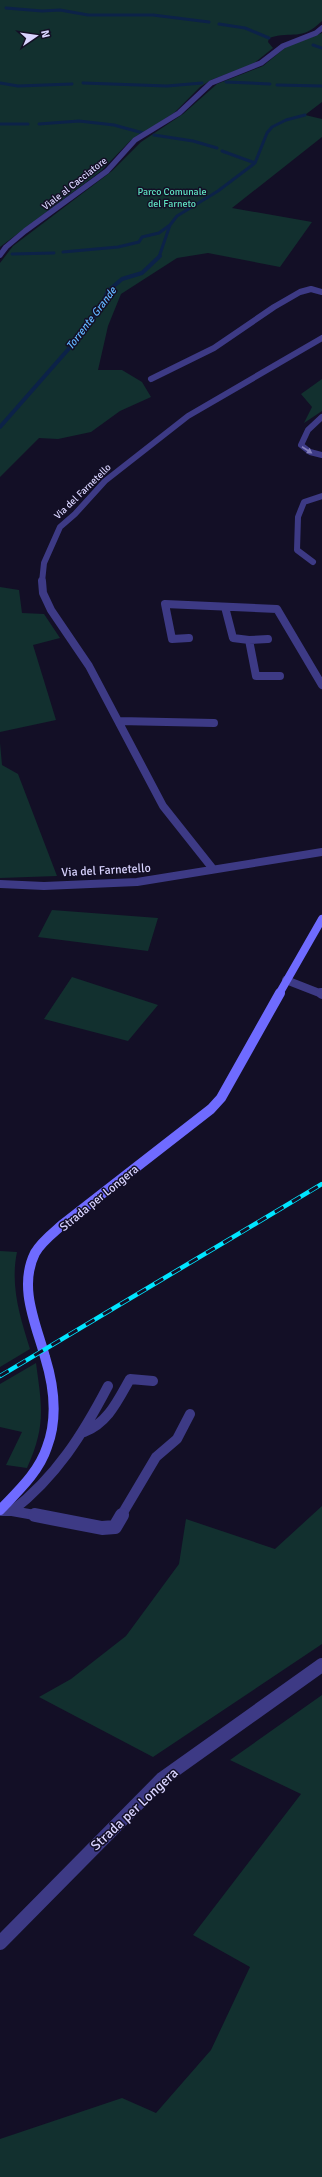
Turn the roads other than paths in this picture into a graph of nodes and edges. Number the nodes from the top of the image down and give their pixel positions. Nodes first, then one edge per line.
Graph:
1 (322, 28) edge
2 (0, 255) edge
3 (322, 292) edge
4 (322, 338) edge
5 (151, 379) dead end
6 (322, 417) edge
7 (322, 455) edge
8 (322, 496) edge
9 (313, 562) dead end
10 (225, 607) junction
11 (189, 638) dead end
12 (268, 639) dead end
13 (248, 640) junction
14 (280, 676) dead end
15 (322, 685) edge
16 (119, 721) junction
17 (214, 723) dead end
18 (322, 852) edge
19 (213, 869) junction
20 (0, 884) edge
21 (322, 919) edge
22 (286, 980) junction
23 (322, 994) edge
24 (153, 1381) dead end
25 (108, 1386) dead end
26 (190, 1414) dead end
27 (84, 1432) junction
28 (4, 1511) edge
29 (322, 1665) edge
30 (0, 1943) edge

1 - 2 street, Viale al Cacciatore
3 - 5 street
4 - 16 street, Via del Farnetello
6 -> 7 street
8 - 9 street
10 - 11 street
10 - 13 street
10 - 15 street
12 - 13 street
13 - 14 street
16 - 17 street
16 - 19 street, Via del Farnetello
18 - 19 street, Via del Farnetello
19 - 20 street, Via del Farnetello
21 - 22 street, Strada per Longera
22 - 23 street
22 - 28 street, Strada per Longera
24 - 27 street
25 - 27 street
26 - 28 street
27 - 28 street
29 - 30 street, Strada per Longera

